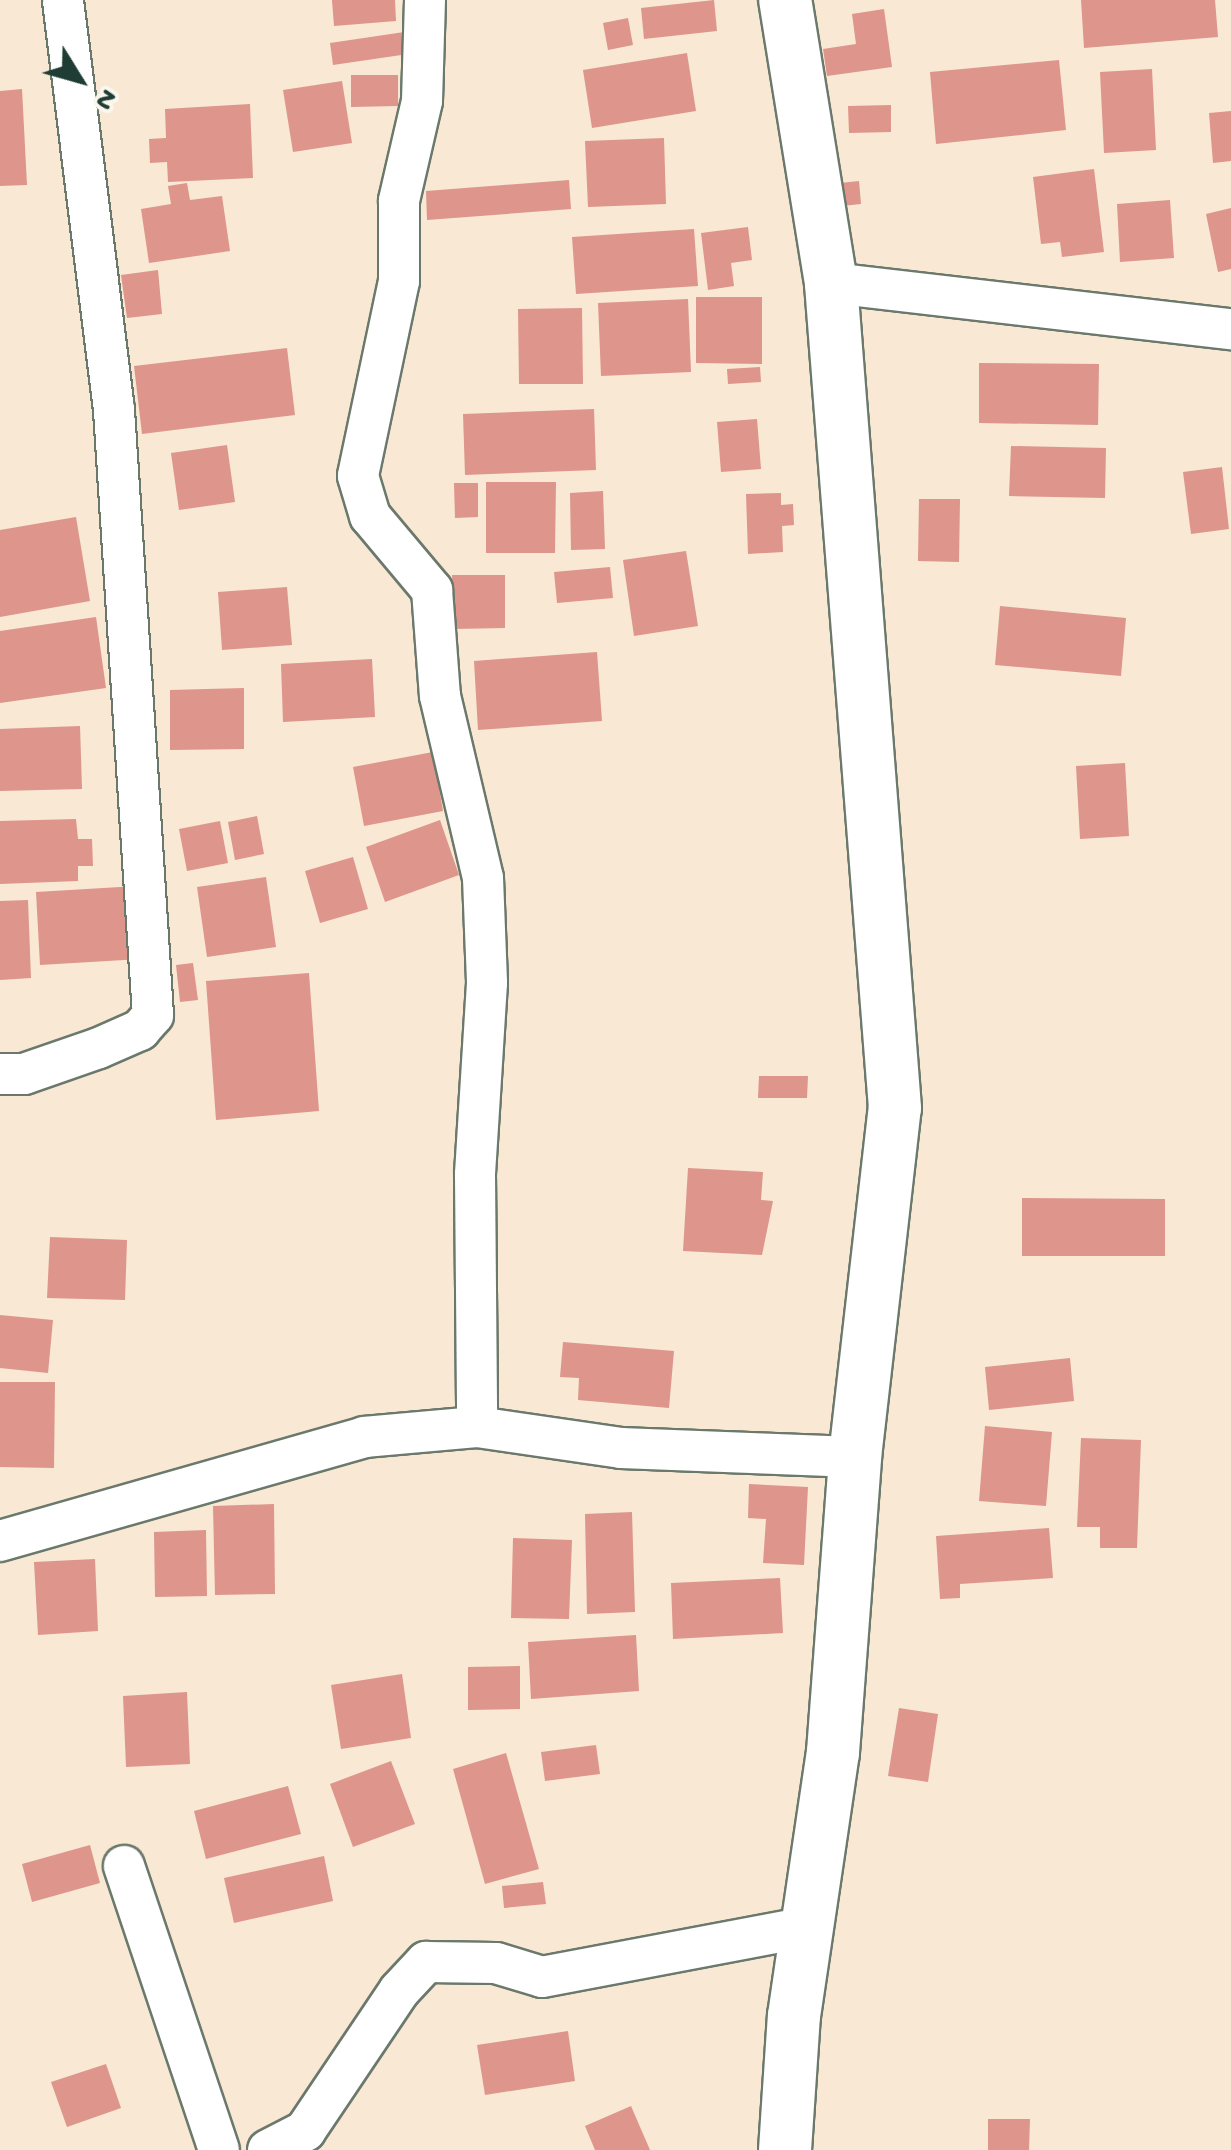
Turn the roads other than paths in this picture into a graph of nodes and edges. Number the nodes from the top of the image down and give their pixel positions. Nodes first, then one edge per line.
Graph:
1 (63, 0) edge
2 (425, 0) edge
3 (785, 0) edge
4 (831, 283) junction
5 (1231, 329) edge
6 (0, 1074) edge
7 (478, 1426) junction
8 (856, 1458) junction
9 (0, 1541) edge
10 (124, 1866) dead end
11 (807, 1927) junction
12 (219, 2150) edge
13 (268, 2150) edge
14 (784, 2150) edge

1 - 6 street
2 - 7 street
3 - 4 street
4 - 5 street
4 - 8 street
7 - 8 street
7 - 9 street
8 - 11 street
10 - 12 street
11 - 13 street
11 - 14 street

